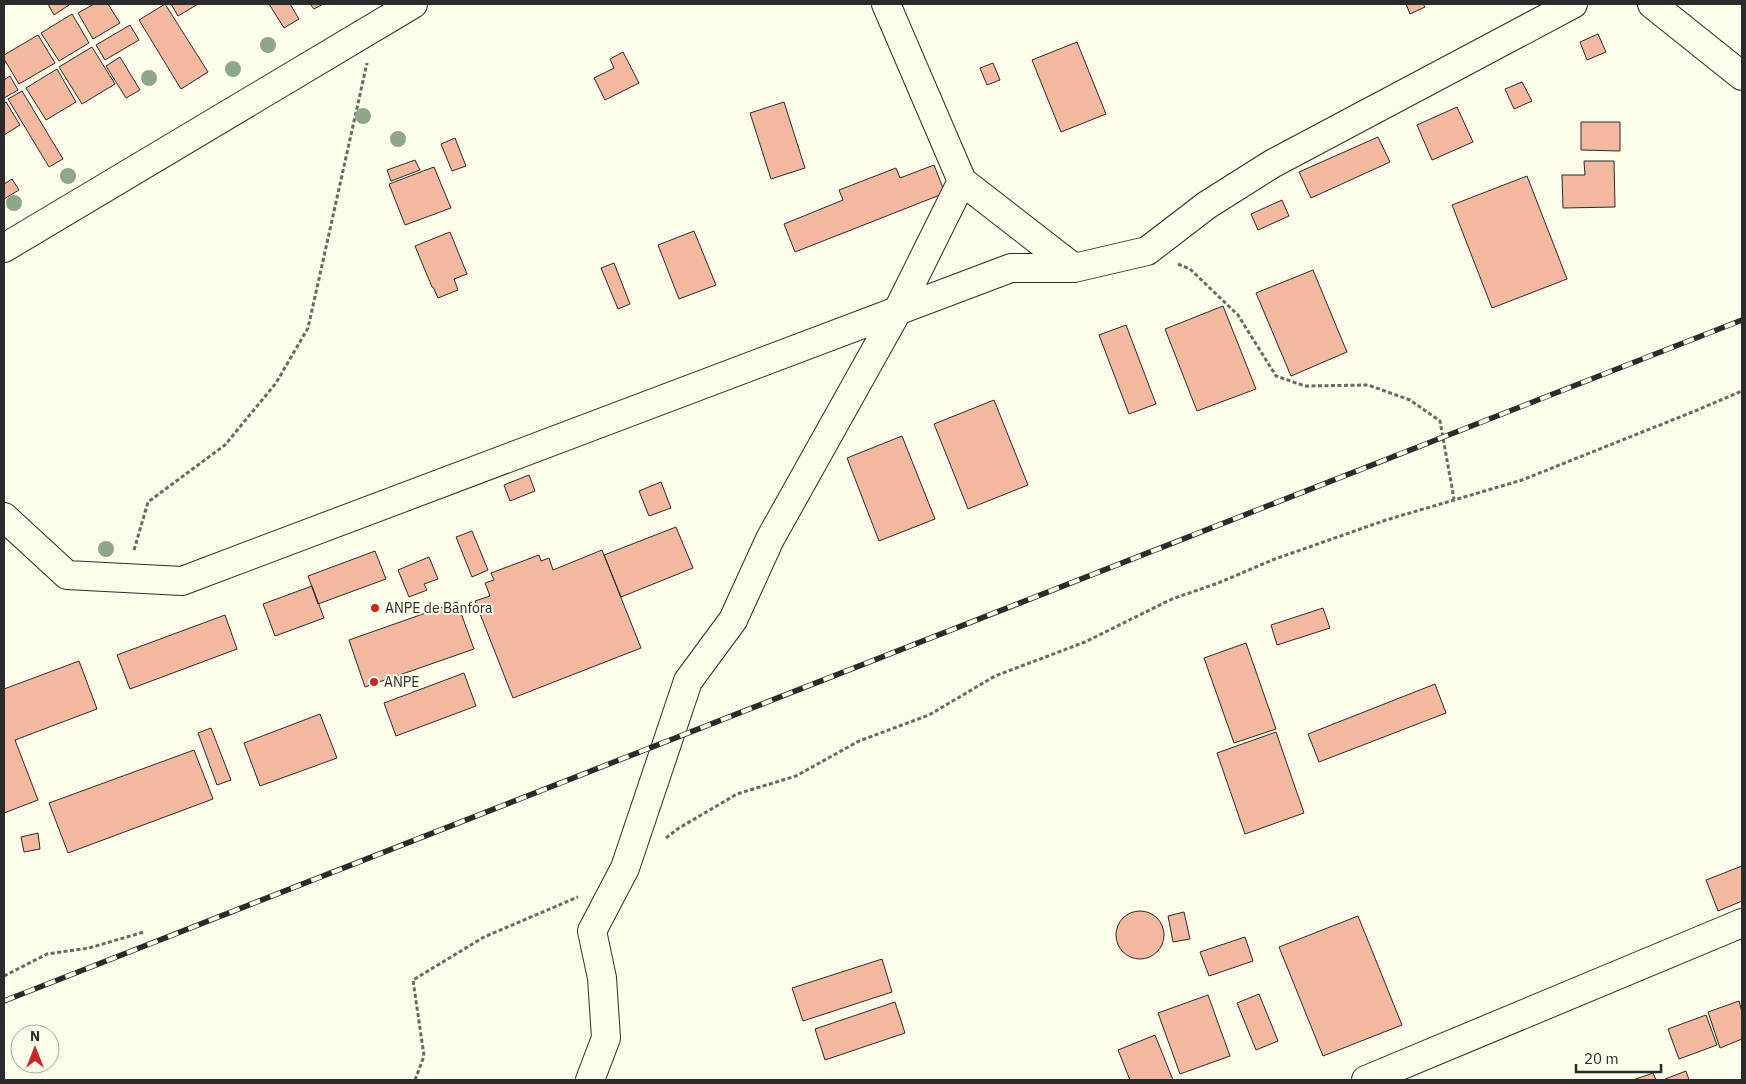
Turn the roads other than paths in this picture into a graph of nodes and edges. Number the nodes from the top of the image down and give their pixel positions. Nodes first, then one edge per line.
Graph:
1 (413, 4) edge
2 (886, 4) edge
3 (1573, 4) edge
4 (1652, 4) edge
5 (1742, 76) edge
6 (962, 181) junction
7 (4, 248) edge
8 (1074, 268) junction
9 (898, 310) junction
10 (4, 517) edge
11 (1742, 923) edge
12 (590, 1080) edge
13 (1366, 1080) edge

1 - 7 street
2 - 6 street
3 - 8 street
4 - 5 street
6 - 8 street
6 - 9 street
8 - 9 street
9 - 10 street
9 - 12 street
11 - 13 street

